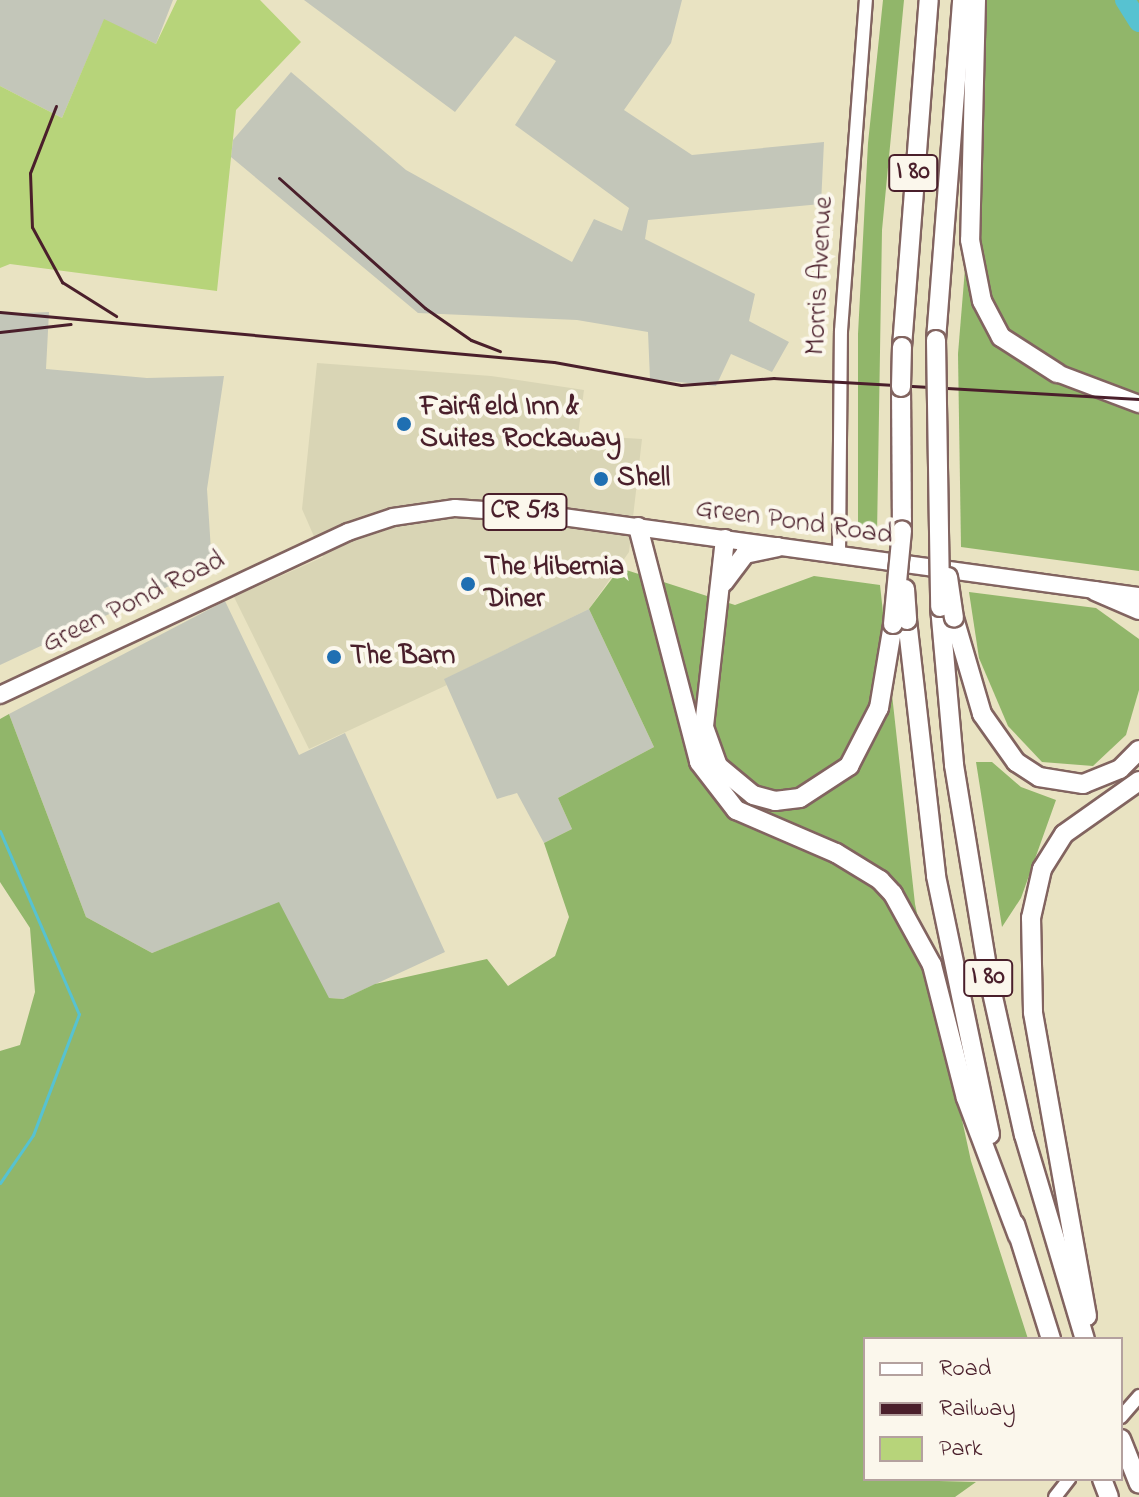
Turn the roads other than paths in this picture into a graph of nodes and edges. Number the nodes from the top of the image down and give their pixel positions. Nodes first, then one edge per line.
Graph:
1 (866, 0) edge
2 (929, 0) edge
3 (962, 0) edge
4 (976, 0) edge
5 (1057, 373) joint
6 (1139, 404) edge
7 (638, 527) junction
8 (725, 539) junction
9 (777, 547) junction
10 (839, 555) junction
11 (1095, 591) junction
12 (1139, 596) edge
13 (718, 600) junction
14 (1139, 610) edge
15 (947, 612) junction
16 (900, 622) junction
17 (0, 695) edge
18 (1139, 750) edge
19 (1139, 781) edge
20 (1018, 1236) junction
21 (1050, 1337) edge
22 (1086, 1337) edge
23 (1087, 1337) edge
24 (1139, 1396) edge
25 (1123, 1415) edge
26 (1123, 1444) edge
27 (1067, 1481) edge
28 (1139, 1484) edge
29 (1055, 1497) edge

1 - 10 street, Morris Avenue
2 - 16 highway, I 80, bridge
3 - 15 highway, I 80, bridge
4 - 5 highway
5 - 6 main road
7 - 8 main road, Green Pond Road / CR 513
7 - 17 main road, Green Pond Road / CR 513
7 - 20 highway
8 - 9 main road, Green Pond Road / CR 513
8 - 13 highway
9 - 10 main road, Green Pond Road / CR 513
9 - 13 highway
10 - 11 main road, Green Pond Road / CR 513
11 - 12 main road, Green Pond Road / CR 513
11 - 14 highway
13 - 16 highway
15 - 18 highway
15 - 22 highway, I 80
16 - 20 highway, I 80
19 - 23 highway
20 - 21 highway, I 80
24 - 25 street
26 - 28 highway
27 - 29 street

